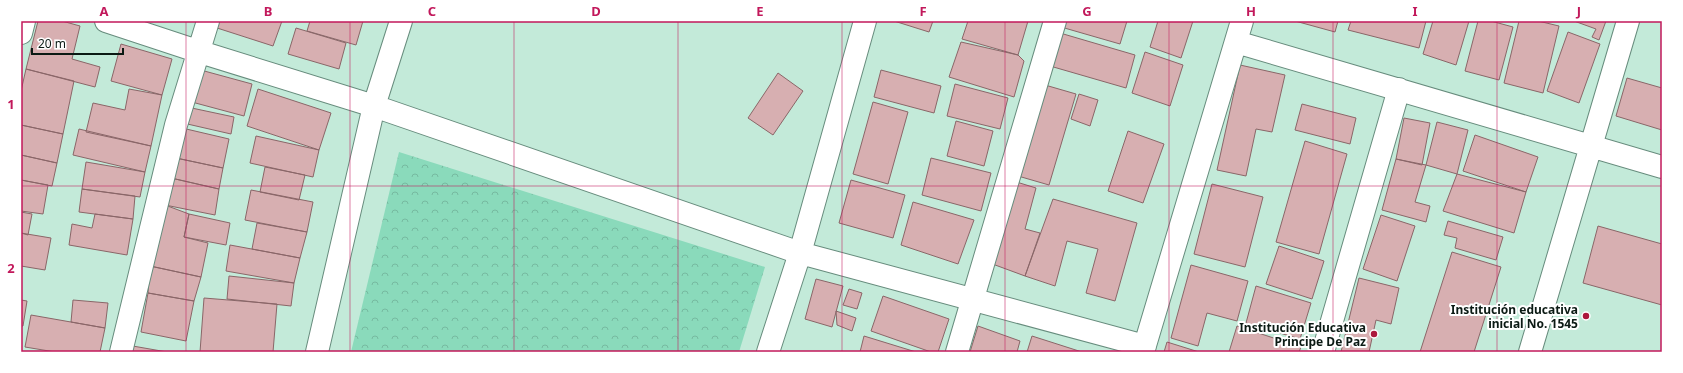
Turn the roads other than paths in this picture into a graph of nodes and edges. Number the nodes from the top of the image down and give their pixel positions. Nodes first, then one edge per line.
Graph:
1 (24, 21) edge
2 (106, 21) edge
3 (208, 21) edge
4 (401, 21) edge
5 (865, 21) edge
6 (1055, 21) edge
7 (1242, 21) edge
8 (1628, 21) edge
9 (21, 33) edge
10 (1236, 42) junction
11 (197, 51) junction
12 (1399, 90) junction
13 (374, 106) junction
14 (1591, 146) junction
15 (1662, 167) edge
16 (800, 253) junction
17 (973, 300) junction
18 (1144, 349) edge
19 (121, 352) edge
20 (317, 352) edge
21 (768, 352) edge
22 (957, 352) edge
23 (1323, 352) edge
24 (1530, 352) edge

1 - 9 street
2 - 11 street
3 - 11 street
4 - 13 street
5 - 16 street
6 - 17 street
7 - 10 street
8 - 14 street
10 - 12 street
10 - 18 street
11 - 13 street
11 - 19 street
12 - 14 street
12 - 23 street
13 - 16 street
13 - 20 street
14 - 15 street
14 - 24 street
16 - 17 street
16 - 21 street
17 - 18 street
17 - 22 street

